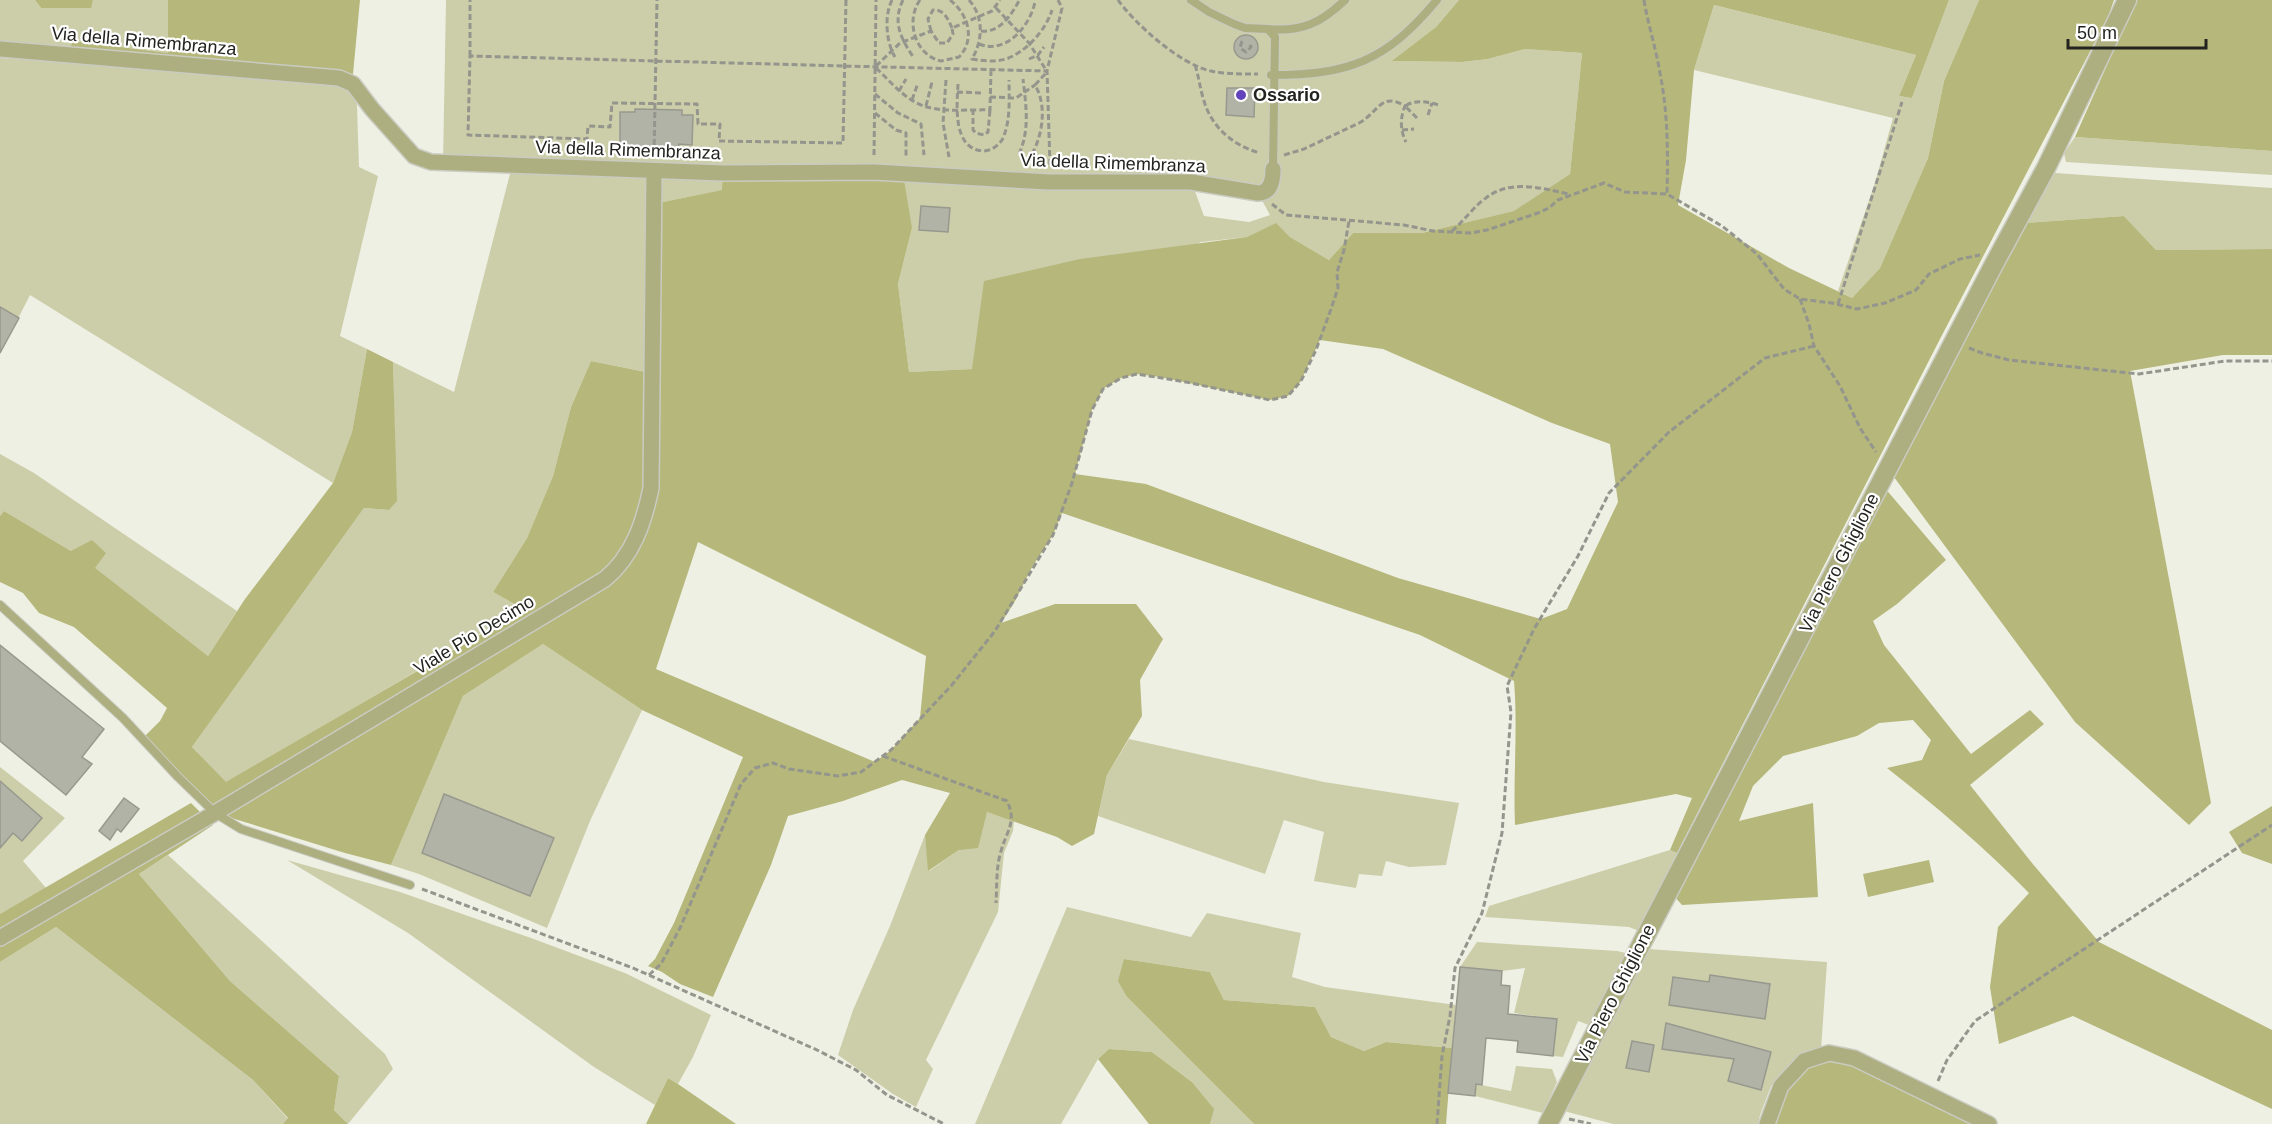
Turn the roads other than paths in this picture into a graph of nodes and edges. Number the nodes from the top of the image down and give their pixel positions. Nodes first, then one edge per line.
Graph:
1 (1191, 0) edge
2 (1345, 0) edge
3 (1437, 0) edge
4 (2127, 0) edge
5 (1268, 30) junction
6 (0, 49) edge
7 (1272, 75) junction
8 (1273, 163) joint
9 (654, 171) junction
10 (0, 605) edge
11 (215, 813) junction
12 (410, 885) road end
13 (0, 938) edge
14 (1548, 1124) edge
15 (1767, 1124) edge
16 (1989, 1124) edge

1 - 5 lane
2 - 5 lane
3 - 7 lane
4 - 14 street, Via Piero Ghiglione
5 - 7 lane
6 - 9 street, Via della Rimembranza
7 - 8 lane
8 - 9 street, Via della Rimembranza
9 - 11 street, Viale Pio Decimo
10 - 11 lane
11 - 12 lane
11 - 13 street, Viale Pio Decimo
15 - 16 street

